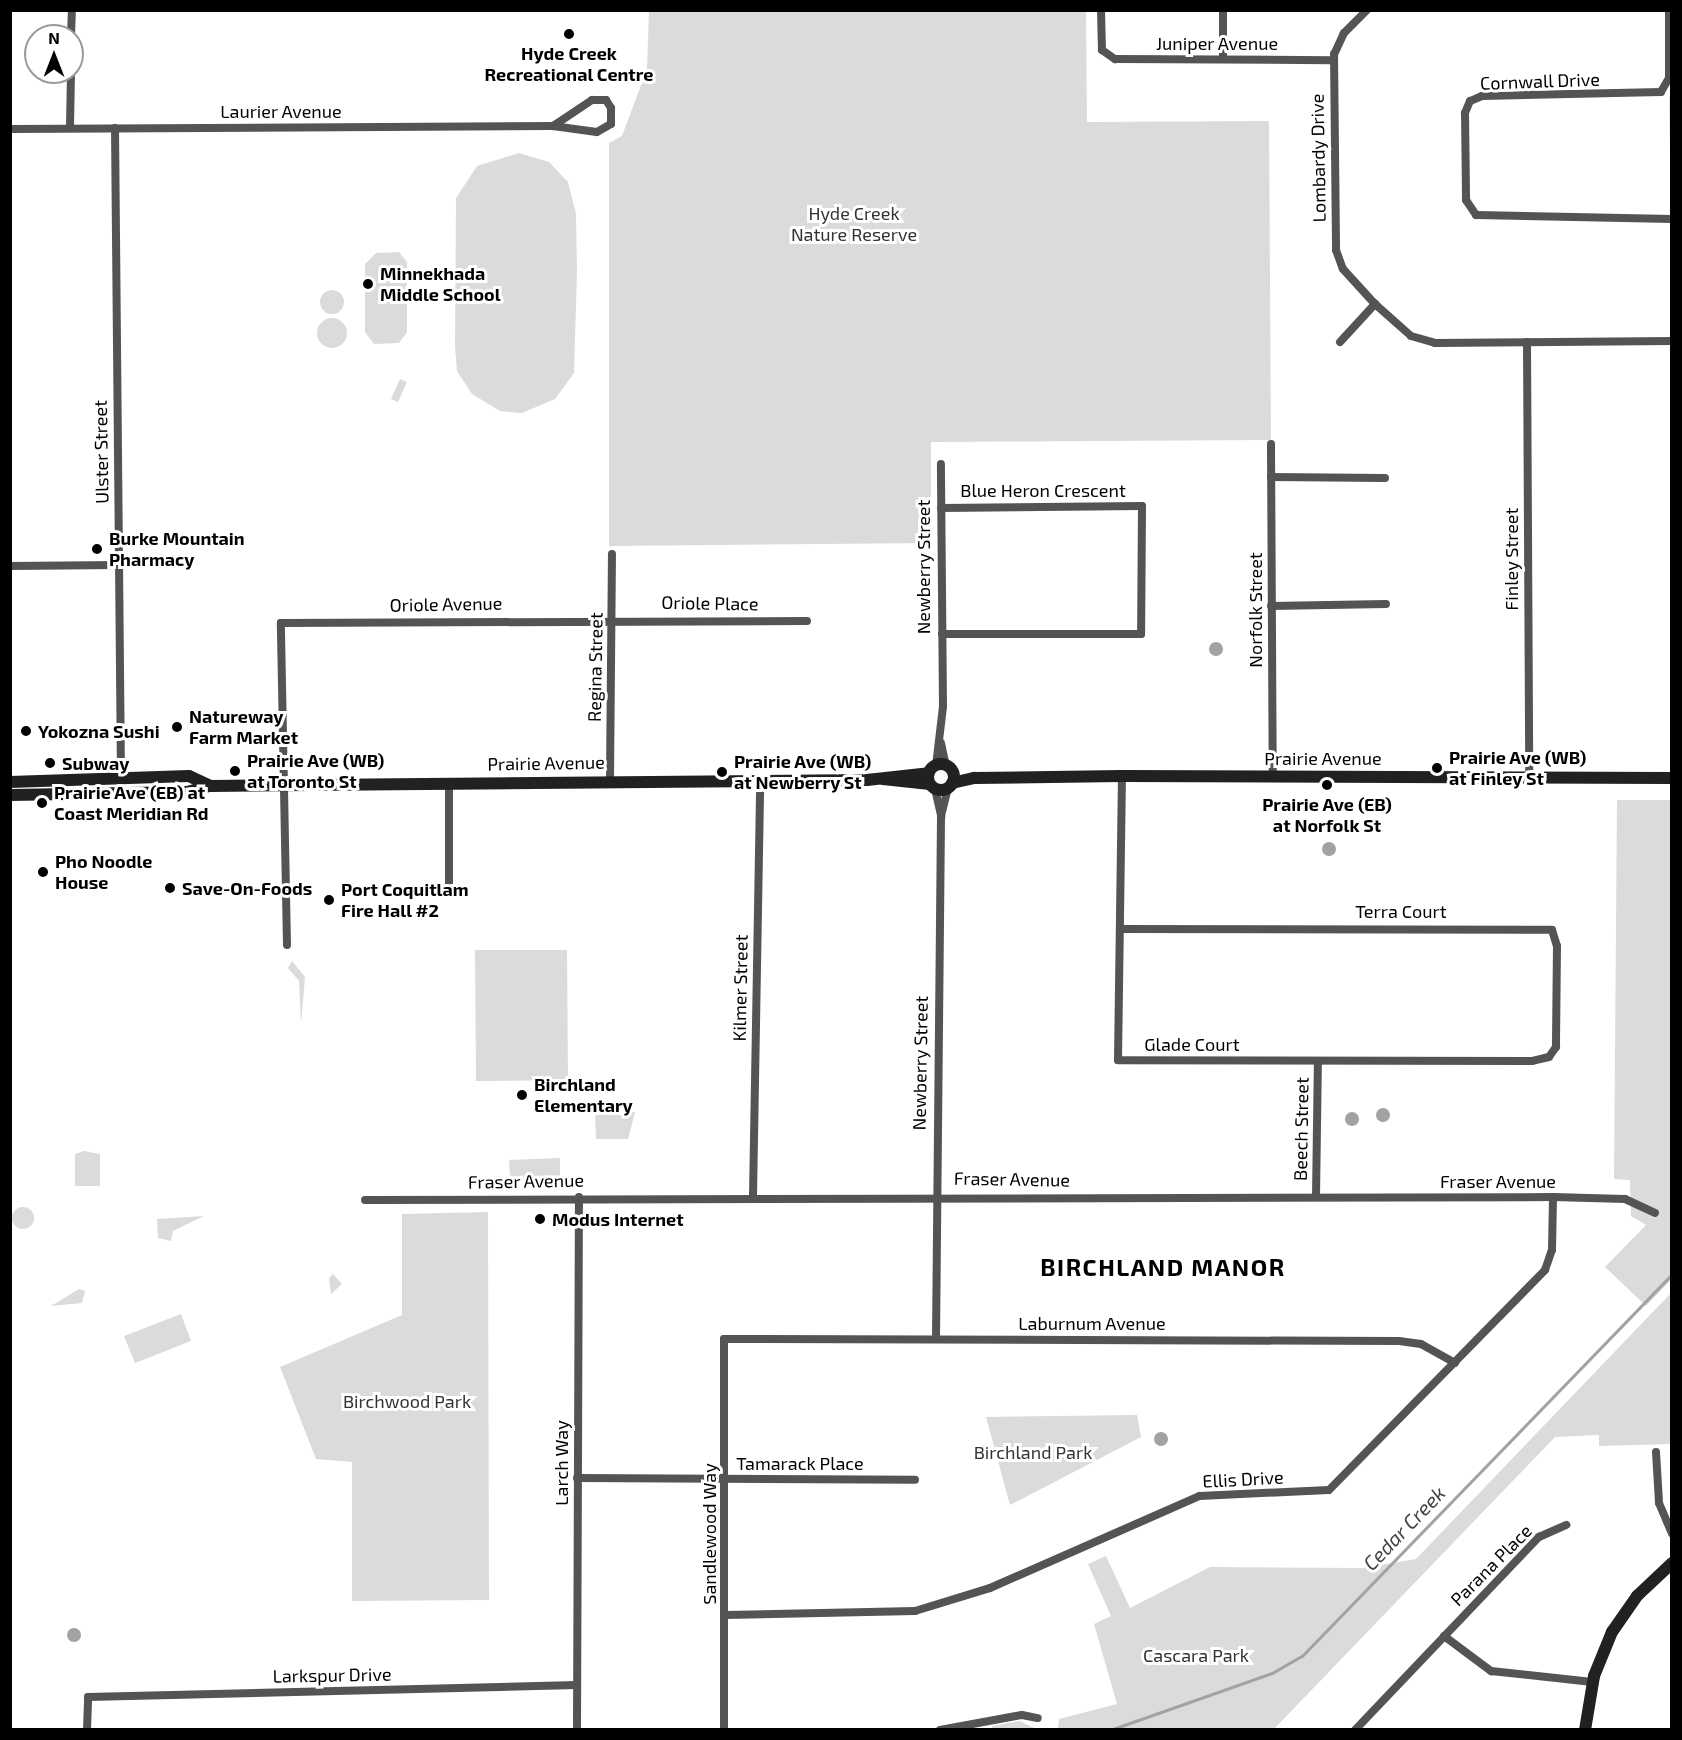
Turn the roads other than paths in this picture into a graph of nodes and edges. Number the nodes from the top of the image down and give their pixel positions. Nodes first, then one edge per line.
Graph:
1 (1101, 10) edge
2 (1223, 10) edge
3 (1367, 10) edge
4 (1670, 10) edge
5 (1223, 59) junction
6 (1333, 60) junction
7 (70, 84) edge
8 (553, 126) junction
9 (70, 128) junction
10 (115, 128) junction
11 (10, 129) edge
12 (1671, 219) edge
13 (1375, 304) junction
14 (1671, 340) edge
15 (1340, 342) dead end
16 (1527, 342) junction
17 (1271, 444) dead end
18 (941, 464) dead end
19 (1272, 477) junction
20 (1384, 478) dead end
21 (940, 508) junction
22 (612, 554) dead end
23 (119, 565) junction
24 (10, 566) edge
25 (1386, 604) dead end
26 (1271, 606) junction
27 (612, 618) junction
28 (807, 621) dead end
29 (942, 633) junction
30 (121, 776) junction
31 (1122, 776) junction
32 (1273, 776) junction
33 (1529, 777) junction
34 (941, 778) junction
35 (1671, 778) edge
36 (610, 780) junction
37 (760, 780) junction
38 (10, 782) edge
39 (449, 783) junction
40 (210, 786) junction
41 (281, 786) junction
42 (10, 795) edge
43 (449, 894) dead end
44 (1121, 929) junction
45 (287, 945) dead end
46 (1549, 1057) joint
47 (1318, 1061) junction
48 (937, 1194) junction
49 (753, 1196) junction
50 (579, 1197) junction
51 (1316, 1197) junction
52 (1552, 1197) junction
53 (365, 1200) dead end
54 (1655, 1213) dead end
55 (724, 1339) joint
56 (936, 1339) junction
57 (1455, 1363) junction
58 (1656, 1452) dead end
59 (577, 1478) junction
60 (726, 1480) junction
61 (915, 1480) dead end
62 (1566, 1525) dead end
63 (1671, 1533) edge
64 (1671, 1563) edge
65 (726, 1615) junction
66 (1444, 1636) junction
67 (1592, 1682) junction
68 (577, 1685) junction
69 (1038, 1718) dead end
70 (87, 1730) edge
71 (577, 1730) edge
72 (724, 1730) edge
73 (940, 1730) edge
74 (1355, 1730) edge
75 (1585, 1730) edge

1 - 5 street, Juniper Avenue
2 - 5 street
3 - 6 street, Lombardy Drive
4 - 12 street, Cornwall Drive
5 - 6 street, Juniper Avenue
6 - 13 street, Lombardy Drive
7 - 9 street
8 - 8 street, Laurier Avenue
8 - 10 street, Laurier Avenue
9 - 10 street, Laurier Avenue
9 - 11 street, Laurier Avenue
10 - 23 street, Ulster Street
13 - 15 street
13 - 16 street, Lombardy Drive
14 - 16 street, Lombardy Drive
16 - 33 street, Finley Street
17 - 19 street, Norfolk Street
18 - 21 street, Newberry Street
19 - 20 street
19 - 26 street, Norfolk Street
21 - 29 street, Newberry Street
21 - 29 street, Blue Heron Crescent
22 - 27 street, Regina Street
23 - 24 street
23 - 30 street, Ulster Street
25 - 26 street
26 - 32 street, Norfolk Street
27 - 28 street, Oriole Place
27 - 36 street, Regina Street
27 - 41 street, Oriole Avenue
29 - 34 street, Newberry Street
30 - 38 main road, Prairie Avenue
30 - 40 main road, Prairie Avenue
31 - 32 main road, Prairie Avenue
31 - 34 main road, Prairie Avenue
31 - 44 street, Glade Court
32 - 33 main road, Prairie Avenue
33 - 35 main road, Prairie Avenue
34 - 37 main road, Prairie Avenue
34 - 48 street, Newberry Street
36 - 37 main road, Prairie Avenue
36 - 39 main road, Prairie Avenue
37 - 49 street, Kilmer Street
39 - 41 main road, Prairie Avenue
39 - 43 street
40 - 41 main road, Prairie Avenue
40 - 42 main road, Prairie Avenue
41 - 45 street
44 - 46 street, Terra Court
44 - 47 street, Glade Court
46 - 47 street, Glade Court
47 - 51 street, Beech Street
48 - 49 street, Fraser Avenue
48 - 51 street, Fraser Avenue
48 - 56 street, Newberry Street
49 - 50 street, Fraser Avenue
50 - 53 street, Fraser Avenue
50 - 59 street, Larch Way
51 - 52 street, Fraser Avenue
52 - 54 street, Fraser Avenue
52 - 57 street, Ellis Drive
55 - 56 street, Laburnum Avenue
55 - 60 street, Sandlewood Way
56 - 57 street, Laburnum Avenue
57 - 65 street, Ellis Drive
58 - 63 street
59 - 60 street, Tamarack Place
59 - 68 street, Larch Way
60 - 61 street, Tamarack Place
60 - 65 street, Sandlewood Way
62 - 66 street, Parana Place
64 - 67 main road
65 - 72 street, Sandlewood Way
66 - 67 street
66 - 74 street, Parana Place
67 - 75 main road
68 - 70 street, Larkspur Drive
68 - 71 street, Larch Way
69 - 73 street

